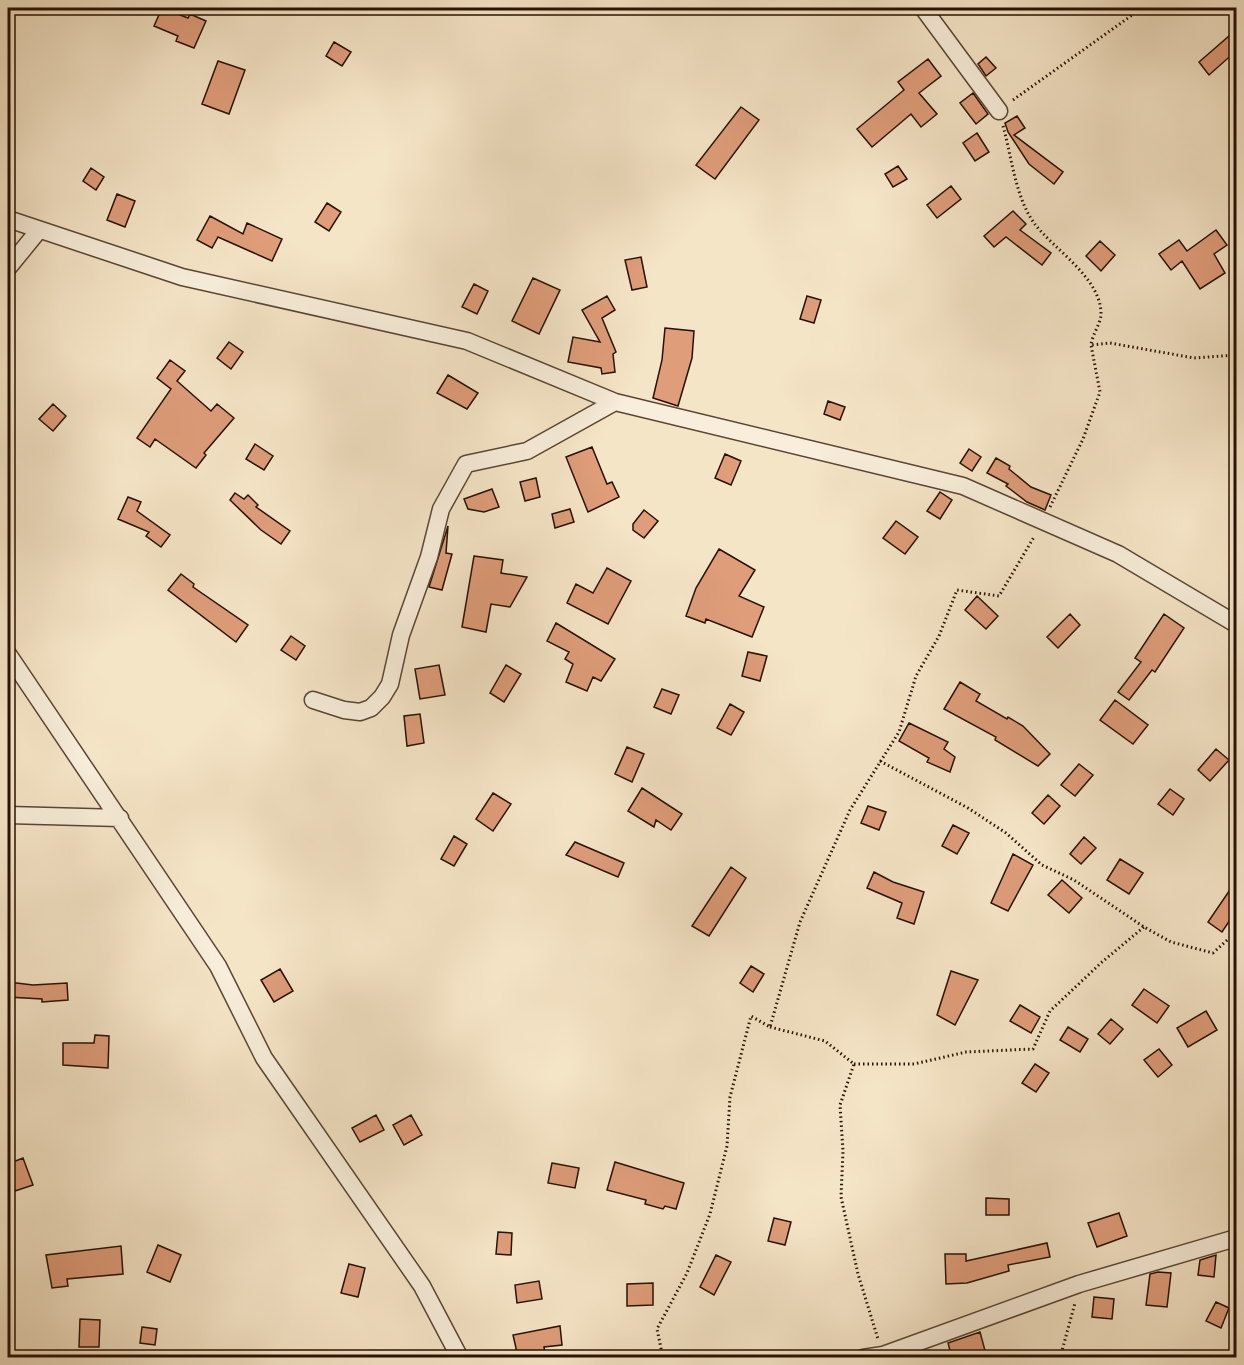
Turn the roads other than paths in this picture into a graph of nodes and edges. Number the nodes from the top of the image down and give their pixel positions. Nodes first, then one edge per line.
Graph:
1 (923, 8) edge
2 (999, 111) road end
3 (8, 219) edge
4 (39, 230) junction
5 (8, 268) edge
6 (615, 402) junction
7 (1236, 624) edge
8 (8, 656) edge
9 (313, 700) dead end
10 (8, 815) edge
11 (120, 818) junction
12 (1236, 1238) edge
13 (460, 1358) edge
14 (863, 1358) edge

1 - 2 street
3 - 4 street
4 - 5 street
4 - 6 street
6 - 7 street
6 - 9 street
8 - 11 street
10 - 11 street
11 - 13 street
12 - 14 street

